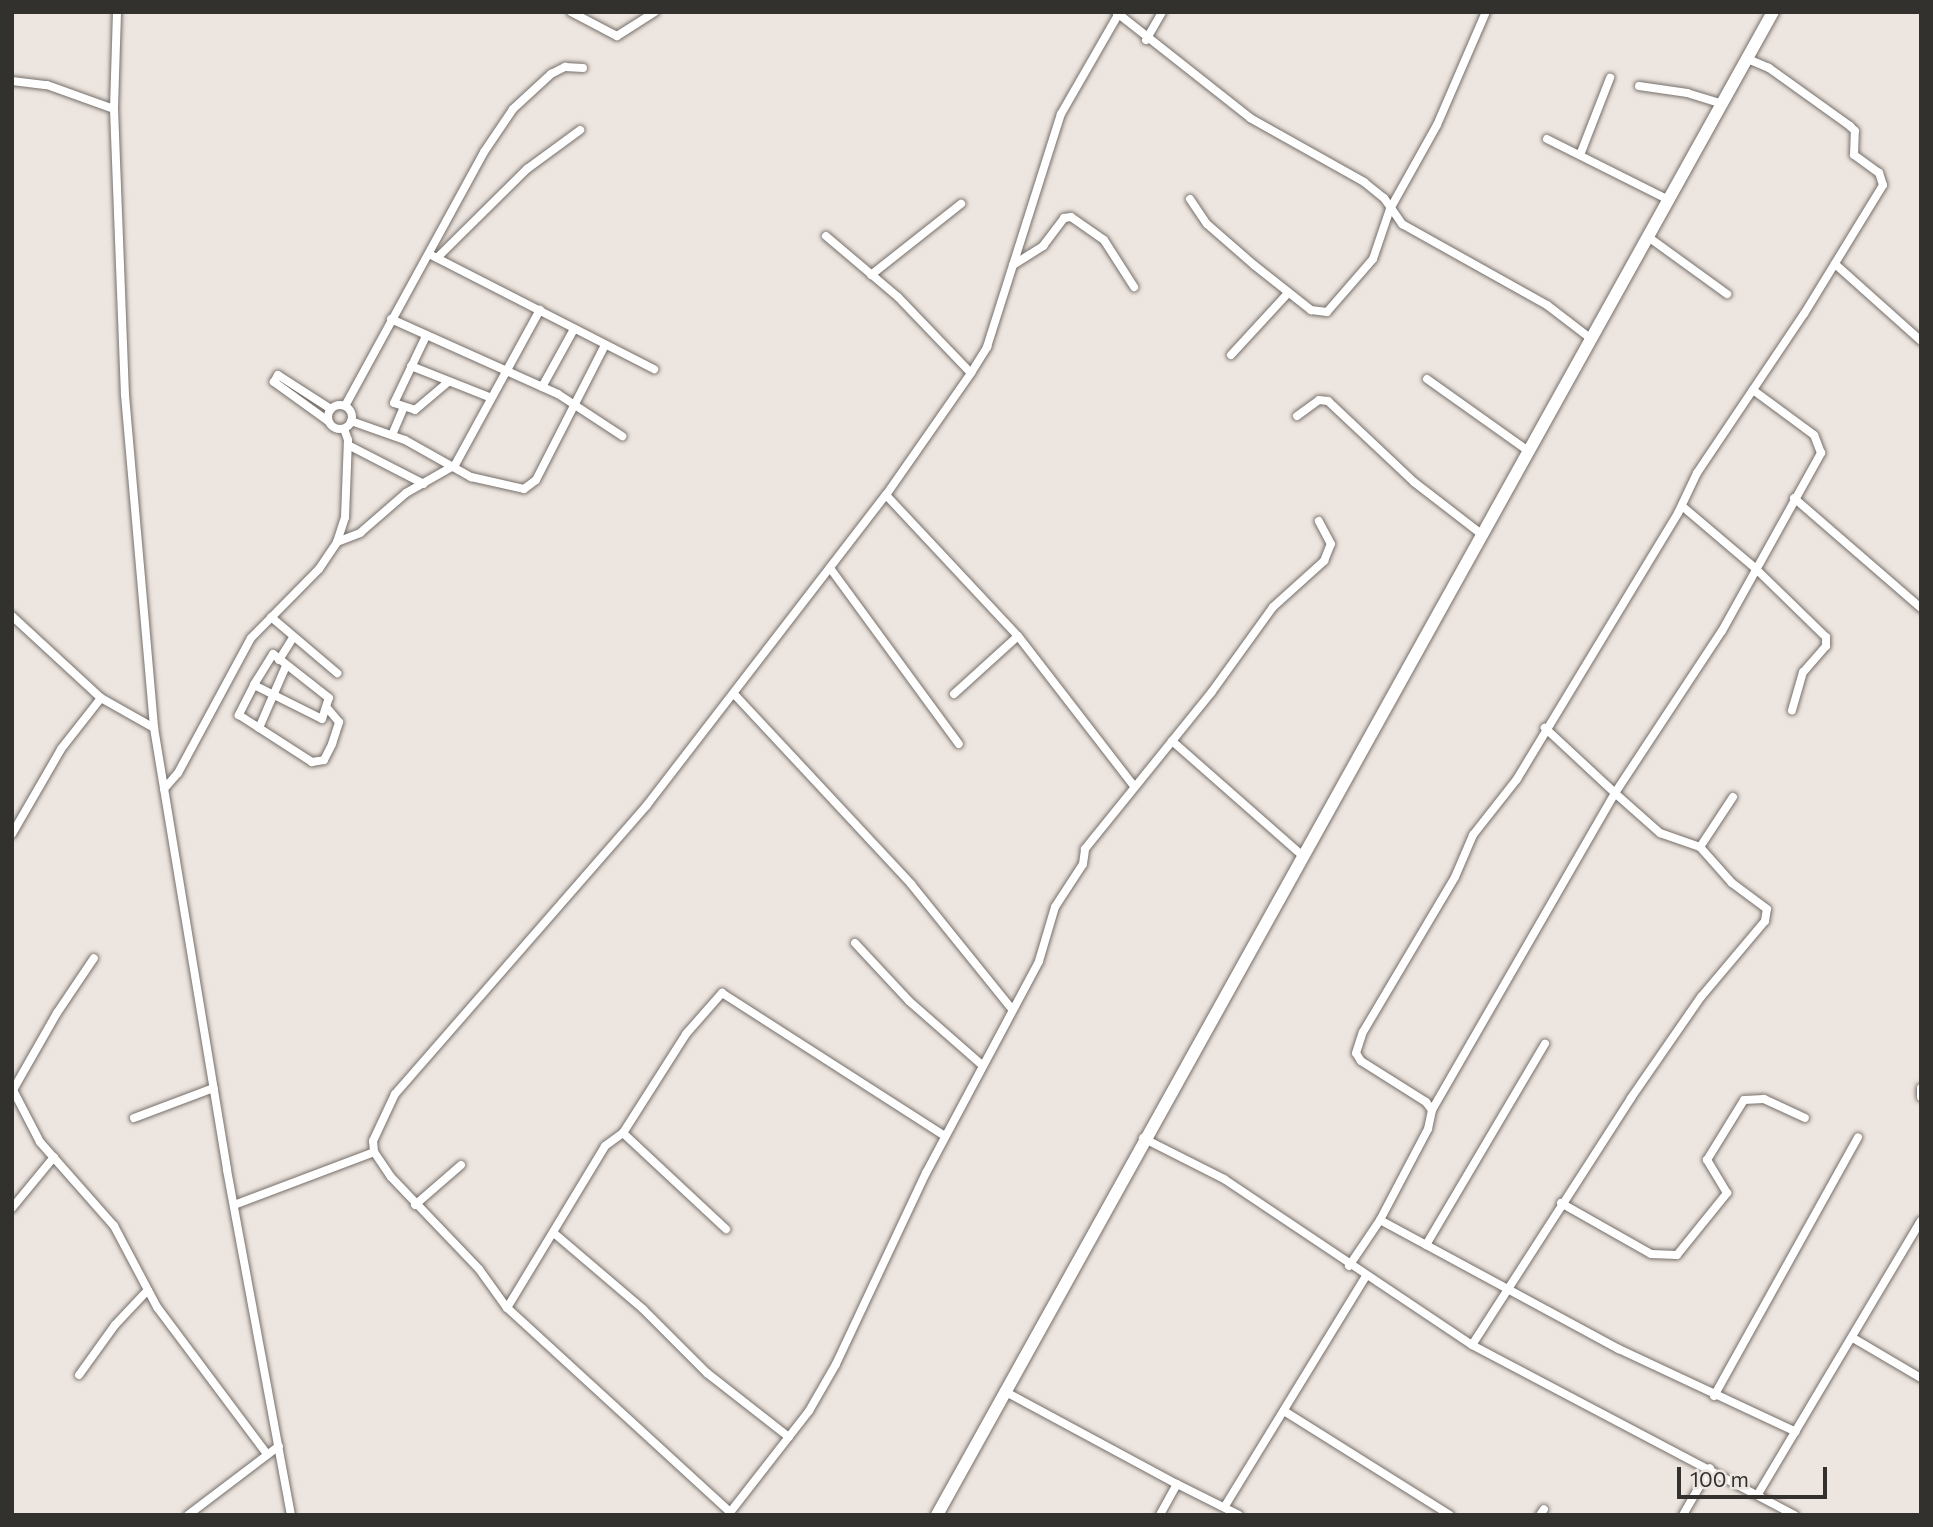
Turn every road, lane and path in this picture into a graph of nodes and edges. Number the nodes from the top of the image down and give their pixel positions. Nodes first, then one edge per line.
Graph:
1 (117, 12) edge
2 (571, 12) edge
3 (655, 12) edge
4 (1162, 12) edge
5 (1486, 12) edge
6 (1773, 12) edge
7 (1117, 14) edge
8 (1146, 40) junction
9 (1746, 58) junction
10 (583, 68) dead end
11 (1610, 78) dead end
12 (12, 81) edge
13 (1639, 86) dead end
14 (1722, 104) junction
15 (114, 109) junction
16 (580, 131) dead end
17 (1547, 139) dead end
18 (1580, 155) junction
19 (1191, 199) dead end
20 (1667, 200) junction
21 (961, 204) dead end
22 (1390, 209) junction
23 (826, 236) dead end
24 (1647, 236) junction
25 (433, 256) junction
26 (1835, 264) junction
27 (1013, 265) junction
28 (871, 275) junction
29 (1134, 287) dead end
30 (1288, 293) junction
31 (1727, 294) dead end
32 (540, 310) junction
33 (391, 319) junction
34 (574, 329) junction
35 (426, 336) junction
36 (1590, 338) junction
37 (1921, 341) edge
38 (605, 345) junction
39 (1231, 355) dead end
40 (411, 366) junction
41 (654, 369) dead end
42 (505, 373) junction
43 (971, 373) junction
44 (1426, 379) dead end
45 (448, 382) junction
46 (542, 387) junction
47 (1753, 390) junction
48 (489, 397) junction
49 (572, 402) junction
50 (345, 406) junction
51 (403, 409) junction
52 (331, 410) junction
53 (1297, 416) dead end
54 (328, 421) junction
55 (351, 421) junction
56 (344, 429) junction
57 (392, 435) junction
58 (622, 436) dead end
59 (348, 445) junction
60 (1527, 450) junction
61 (455, 465) junction
62 (424, 484) junction
63 (886, 495) junction
64 (1794, 498) junction
65 (1682, 506) junction
66 (1319, 521) dead end
67 (1480, 533) junction
68 (337, 542) junction
69 (830, 568) junction
70 (1755, 568) junction
71 (1921, 608) edge
72 (12, 616) edge
73 (271, 617) junction
74 (1018, 636) junction
75 (292, 639) junction
76 (283, 663) junction
77 (337, 673) dead end
78 (254, 685) junction
79 (734, 694) junction
80 (954, 694) dead end
81 (273, 697) junction
82 (101, 698) junction
83 (328, 709) junction
84 (1792, 710) dead end
85 (154, 728) junction
86 (259, 728) junction
87 (1545, 728) junction
88 (1172, 741) junction
89 (959, 744) dead end
90 (1134, 786) junction
91 (164, 789) junction
92 (1615, 793) junction
93 (1733, 797) dead end
94 (12, 834) edge
95 (1700, 847) junction
96 (1303, 856) junction
97 (855, 943) dead end
98 (94, 958) dead end
99 (1012, 1009) junction
100 (1545, 1044) dead end
101 (982, 1065) junction
102 (214, 1088) junction
103 (1921, 1088) edge
104 (13, 1089) edge
105 (1921, 1097) edge
106 (1432, 1111) junction
107 (135, 1118) dead end
108 (1805, 1118) dead end
109 (623, 1133) junction
110 (945, 1136) junction
111 (1858, 1137) dead end
112 (1143, 1139) junction
113 (374, 1152) junction
114 (54, 1157) junction
115 (461, 1165) dead end
116 (1561, 1203) junction
117 (234, 1205) junction
118 (415, 1205) junction
119 (12, 1208) edge
120 (1380, 1220) junction
121 (1921, 1221) edge
122 (726, 1229) dead end
123 (555, 1234) junction
124 (1426, 1245) junction
125 (1349, 1266) junction
126 (1366, 1276) junction
127 (1507, 1289) junction
128 (148, 1290) junction
129 (507, 1308) junction
130 (1853, 1338) junction
131 (1472, 1345) junction
132 (79, 1375) dead end
133 (1921, 1378) edge
134 (1004, 1390) junction
135 (1714, 1396) junction
136 (1284, 1411) junction
137 (1796, 1432) junction
138 (789, 1437) junction
139 (279, 1446) junction
140 (267, 1454) junction
141 (1710, 1468) junction
142 (1177, 1484) junction
143 (1758, 1494) junction
144 (1224, 1506) junction
145 (729, 1513) edge
146 (188, 1515) edge
147 (291, 1515) edge
148 (937, 1515) edge
149 (1160, 1515) edge
150 (1239, 1515) edge
151 (1450, 1515) edge
152 (1683, 1515) edge
153 (1795, 1515) edge

1 - 15 street
2 - 3 street
4 - 8 street
5 - 22 street
6 - 9 street
7 - 8 street
7 - 27 street
8 - 22 street
9 - 14 street
9 - 26 street
10 - 25 street
11 - 18 street
12 - 15 street
13 - 14 street
14 - 20 street
15 - 85 street
16 - 25 street
17 - 18 street
18 - 20 street
19 - 30 street
20 - 24 street
21 - 28 street
22 - 30 street
22 - 36 street
23 - 28 street
24 - 31 street
24 - 36 street
25 - 32 street
25 - 33 street
26 - 37 street
26 - 47 street
27 - 29 street
27 - 43 street
28 - 43 street
30 - 39 street
32 - 34 street
32 - 42 street
33 - 35 street
33 - 50 street
34 - 38 street
34 - 46 street
35 - 40 street
35 - 42 street
36 - 60 street
38 - 41 street
38 - 49 street
40 - 45 street
40 - 51 street
42 - 46 street
42 - 48 street
43 - 63 street
44 - 60 street
45 - 48 street
45 - 51 street
46 - 49 street
47 - 64 street
47 - 65 street
48 - 61 street
49 - 58 street
49 - 61 street
50 - 52 street
50 - 55 street
51 - 57 street
52 - 54 street
52 - 54 street
53 - 67 street
54 - 56 street
55 - 56 street
55 - 57 street
56 - 59 street
57 - 61 street
59 - 62 street
59 - 68 street
60 - 67 street
61 - 62 street
62 - 68 street
63 - 69 street
63 - 74 street
64 - 70 street
64 - 71 street
65 - 70 street
65 - 87 street
66 - 88 street
67 - 96 street
68 - 73 street
69 - 79 street
69 - 89 street
70 - 84 street
70 - 92 street
72 - 82 street
73 - 75 street
73 - 91 street
74 - 80 street
74 - 90 street
75 - 76 street
75 - 77 street
76 - 78 street
76 - 81 street
76 - 83 street
78 - 81 street
78 - 86 street
79 - 99 street
79 - 113 street
81 - 83 street
81 - 86 street
82 - 85 street
82 - 94 street
83 - 86 street
85 - 91 street
87 - 92 street
87 - 106 street
88 - 90 street
88 - 96 street
90 - 99 street
91 - 102 street
92 - 95 street
92 - 106 street
93 - 95 street
95 - 116 street
96 - 112 street
97 - 101 street
98 - 104 street
99 - 101 street
100 - 124 street
101 - 110 street
102 - 107 street
102 - 117 street
103 - 105 street
104 - 114 street
106 - 120 street
108 - 116 street
109 - 110 street
109 - 122 street
109 - 123 street
110 - 138 street
111 - 135 street
112 - 125 street
112 - 134 street
113 - 117 street
113 - 118 street
114 - 119 street
114 - 128 street
115 - 118 street
116 - 127 street
117 - 139 street
118 - 129 street
120 - 124 street
120 - 125 street
121 - 130 street
123 - 129 street
123 - 138 street
124 - 127 street
125 - 126 street
126 - 131 street
126 - 136 street
127 - 131 street
127 - 135 street
128 - 132 street
128 - 140 street
129 - 145 street
130 - 133 street
130 - 137 street
131 - 141 street
134 - 142 street
134 - 148 street
135 - 137 street
136 - 144 street
136 - 151 street
137 - 143 street
138 - 145 street
139 - 140 street
139 - 147 street
140 - 146 street
141 - 143 street
141 - 152 street
142 - 144 street
142 - 149 street
143 - 153 street
144 - 150 street

